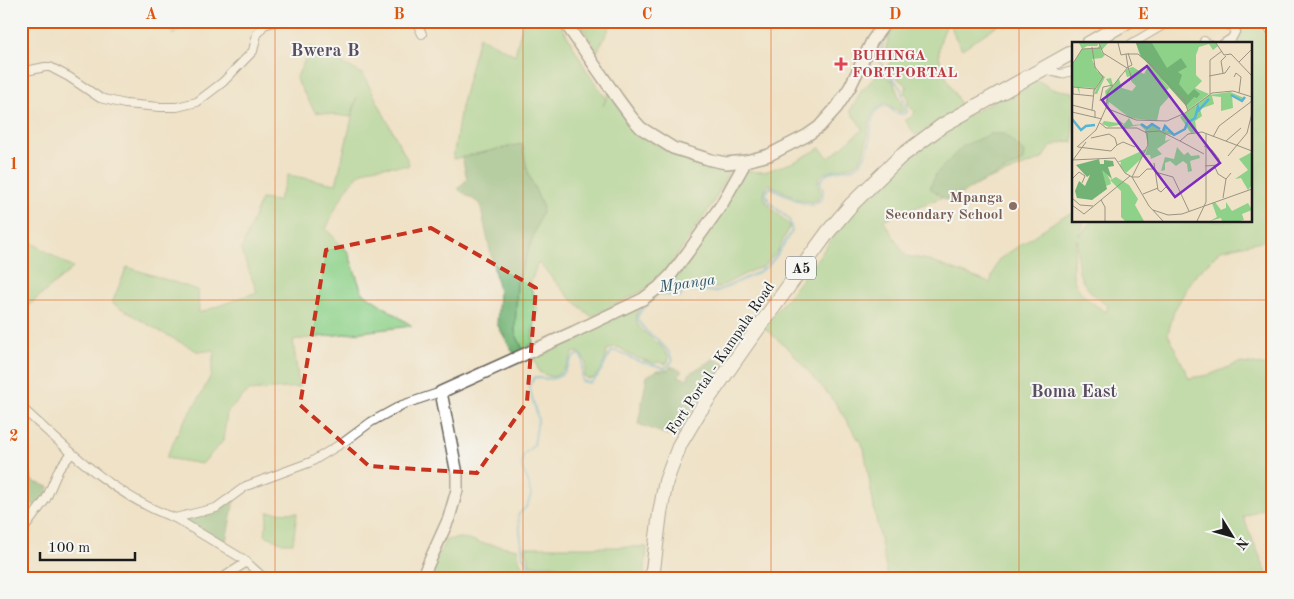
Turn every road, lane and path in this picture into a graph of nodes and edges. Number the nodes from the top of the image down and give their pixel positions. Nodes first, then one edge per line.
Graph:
1 (277, 21) edge
2 (416, 21) edge
3 (564, 21) edge
4 (886, 21) edge
5 (1128, 21) edge
6 (1170, 21) edge
7 (1219, 21) edge
8 (1264, 21) edge
9 (1273, 30) edge
10 (422, 34) dead end
11 (1091, 42) edge
12 (1134, 42) edge
13 (1226, 42) edge
14 (1072, 53) edge
15 (1043, 69) junction
16 (1072, 71) edge
17 (21, 72) edge
18 (746, 161) junction
19 (441, 392) junction
20 (21, 407) edge
21 (72, 453) junction
22 (175, 518) junction
23 (23, 528) edge
24 (247, 562) junction
25 (222, 578) edge
26 (264, 578) edge
27 (422, 578) edge
28 (652, 578) edge

1 - 17 street
2 - 10 street
3 - 18 street
4 - 18 street
5 - 11 highway
6 - 12 street
7 - 13 street
8 - 9 street
14 - 15 highway, Fort Portal - Kampala Road / A5
15 - 16 street
15 - 28 highway, Fort Portal - Kampala Road / A5
18 - 19 street
19 - 22 street
19 - 27 street
20 - 21 street
21 - 22 street
21 - 23 street
22 - 24 street
24 - 25 street
24 - 26 street

